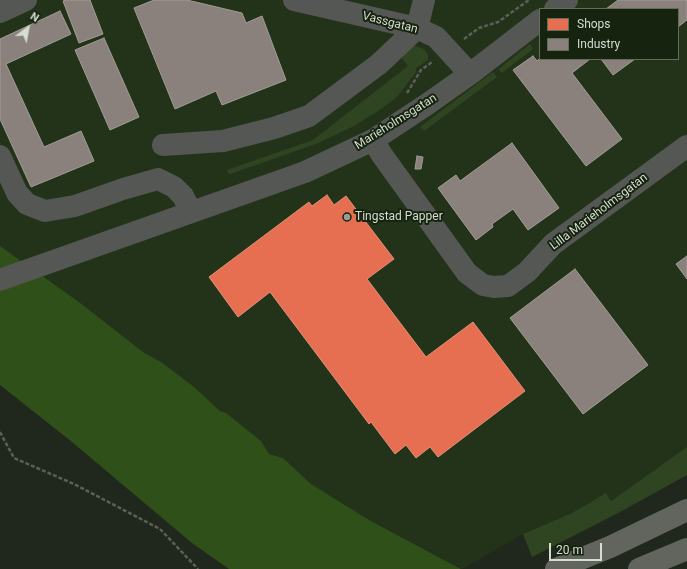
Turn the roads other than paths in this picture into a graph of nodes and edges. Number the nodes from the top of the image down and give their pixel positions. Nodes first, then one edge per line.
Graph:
1 (26, 0) edge
2 (294, 0) edge
3 (424, 0) edge
4 (567, 0) edge
5 (556, 8) edge
6 (0, 12) edge
7 (539, 21) edge
8 (417, 28) junction
9 (470, 74) junction
10 (373, 140) junction
11 (163, 145) dead end
12 (687, 146) edge
13 (0, 156) edge
14 (191, 212) junction
15 (0, 280) edge
16 (687, 510) edge
17 (687, 549) edge
18 (556, 569) edge
19 (638, 569) edge

1 - 6 street
2 - 8 street, Vassgatan
3 - 8 street
4 - 5 street
7 - 9 street, Marieholmsgatan
8 - 9 street, Vassgatan
8 - 11 street
9 - 10 street, Marieholmsgatan
10 - 12 street, Lilla Marieholmsgatan
10 - 14 street, Marieholmsgatan
13 - 14 street
14 - 15 street, Marieholmsgatan
16 - 18 highway
17 - 19 highway

